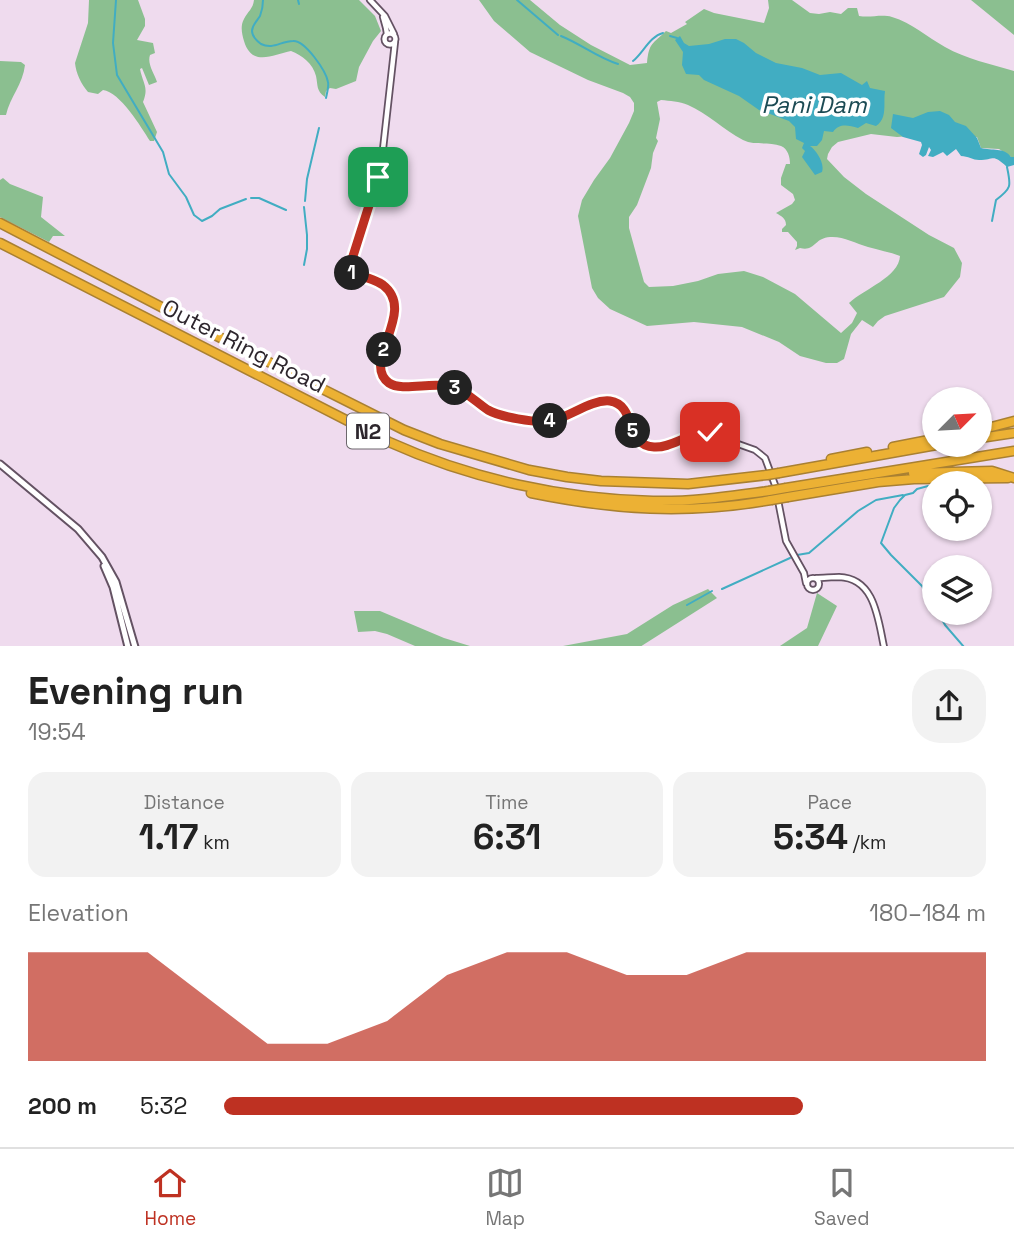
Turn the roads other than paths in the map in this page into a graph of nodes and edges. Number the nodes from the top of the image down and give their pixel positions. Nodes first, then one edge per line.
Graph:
1 (370, 0) edge
2 (379, 10) junction
3 (387, 34) junction
4 (394, 34) junction
5 (395, 42) junction
6 (389, 44) junction
7 (394, 59) junction
8 (0, 223) edge
9 (0, 243) edge
10 (1014, 421) edge
11 (1014, 427) edge
12 (992, 429) edge
13 (992, 432) edge
14 (1014, 433) edge
15 (992, 434) edge
16 (922, 443) edge
17 (922, 447) edge
18 (1014, 451) edge
19 (0, 464) edge
20 (465, 469) junction
21 (782, 471) junction
22 (1014, 478) edge
23 (786, 493) junction
24 (770, 495) junction
25 (96, 550) junction
26 (804, 573) junction
27 (814, 578) junction
28 (828, 578) junction
29 (806, 583) junction
30 (819, 586) junction
31 (128, 646) edge
32 (135, 646) edge
33 (884, 646) edge

1 - 2 street
2 - 3 street
2 - 4 street
3 - 4 street
3 - 6 street
4 - 5 street
5 - 6 street
5 - 7 street
6 - 7 street
7 - 26 street
8 - 21 highway, Outer Ring Road / N2, bridge
9 - 20 highway, Outer Ring Road / N2
10 - 12 highway
11 - 13 highway
14 - 15 highway
16 - 21 highway
17 - 21 highway, Outer Ring Road / N2
18 - 23 highway, Outer Ring Road / N2
19 - 25 main road
20 - 24 highway, Outer Ring Road / N2
20 - 24 highway
22 - 23 highway
22 - 23 highway
23 - 24 highway, Outer Ring Road / N2, bridge
25 - 31 main road
25 - 32 main road
26 - 27 street
26 - 29 street
27 - 28 street
27 - 29 street
27 - 30 street
28 - 30 street
28 - 33 street
29 - 30 street

